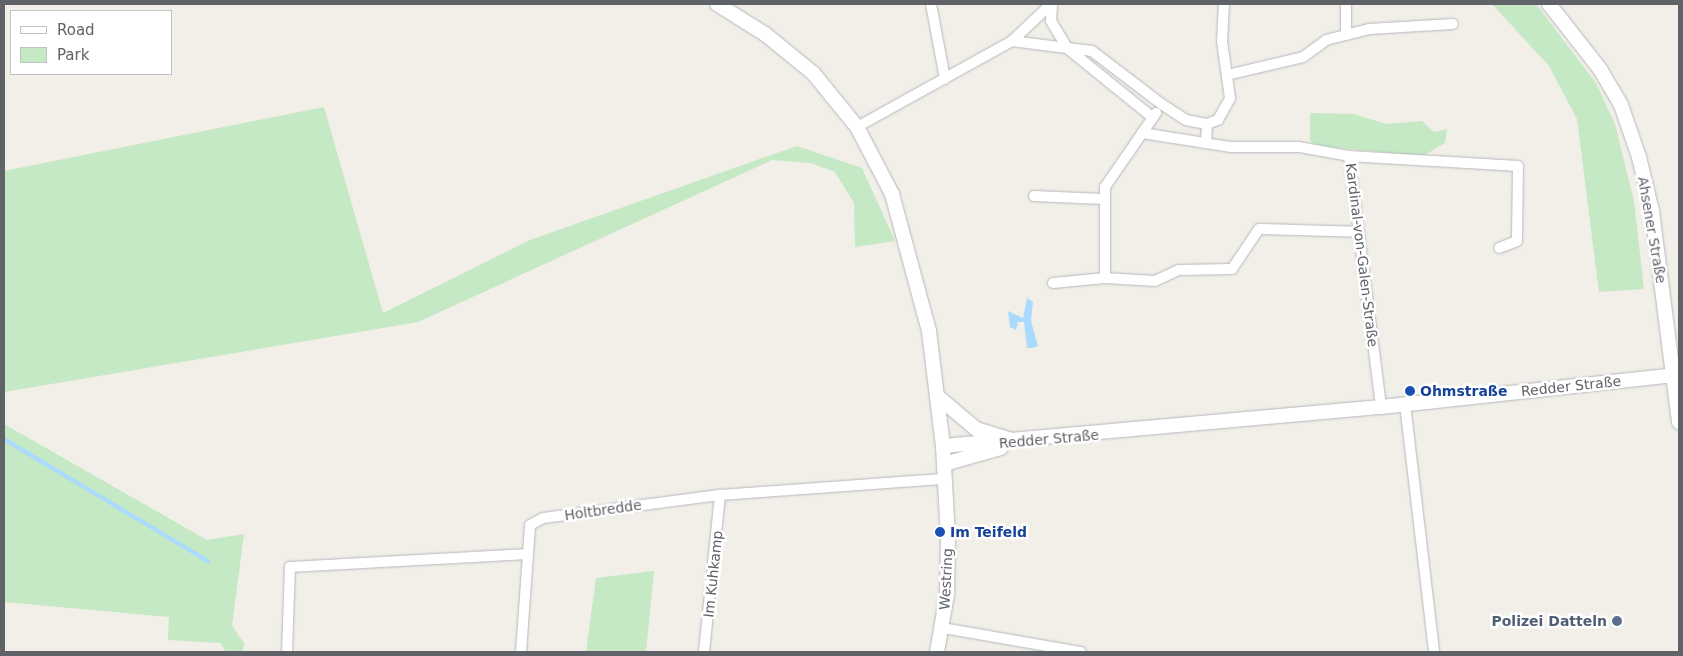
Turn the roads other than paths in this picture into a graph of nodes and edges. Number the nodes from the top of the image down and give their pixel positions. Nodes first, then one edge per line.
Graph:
1 (717, 4) edge
2 (931, 4) edge
3 (1051, 4) edge
4 (1224, 4) edge
5 (1346, 4) edge
6 (1548, 4) edge
7 (1453, 24) dead end
8 (1346, 35) junction
9 (1012, 40) junction
10 (1067, 48) junction
11 (1226, 75) junction
12 (945, 79) junction
13 (1163, 105) junction
14 (1152, 117) junction
15 (1207, 124) junction
16 (857, 127) junction
17 (1142, 133) junction
18 (1206, 142) junction
19 (1349, 156) junction
20 (1034, 196) dead end
21 (1103, 198) junction
22 (1359, 232) junction
23 (1498, 248) dead end
24 (1104, 278) junction
25 (1053, 283) dead end
26 (1677, 374) edge
27 (937, 396) junction
28 (1405, 404) junction
29 (1380, 407) junction
30 (1679, 422) edge
31 (1018, 442) junction
32 (943, 446) junction
33 (944, 464) junction
34 (945, 479) junction
35 (720, 495) junction
36 (528, 554) junction
37 (943, 628) junction
38 (287, 652) edge
39 (521, 652) edge
40 (704, 652) edge
41 (938, 652) edge
42 (1081, 652) edge
43 (1434, 652) edge

1 - 16 street
2 - 12 street
3 - 9 street
3 - 10 street
4 - 11 street
5 - 8 street
6 - 26 street, Ahsener Straße
7 - 8 street
8 - 11 street
9 - 10 street
9 - 12 street
10 - 13 street
10 - 14 street
11 - 15 street
12 - 16 street
13 - 14 street
13 - 15 street
14 - 17 street
15 - 18 street
16 - 27 street
17 - 18 street, Kardinal-von-Galen-Straße
17 - 21 street
18 - 19 street, Kardinal-von-Galen-Straße
19 - 22 street, Kardinal-von-Galen-Straße
19 - 23 street
20 - 21 street
21 - 24 street
22 - 24 street
22 - 29 street, Kardinal-von-Galen-Straße
24 - 25 street
26 - 28 street, Redder Straße
26 - 30 street, Ahsener Straße
27 - 31 street
27 - 32 street
28 - 29 street, Redder Straße
28 - 43 street
29 - 31 street, Redder Straße
31 - 32 street, Redder Straße
31 - 33 street
32 - 33 street, Westring
33 - 34 street, Westring
34 - 35 street, Holtbredde
34 - 37 street, Westring
35 - 36 street, Holtbredde
35 - 40 street, Im Kuhkamp
36 - 38 street
36 - 39 street
37 - 41 street, Westring
37 - 42 street

